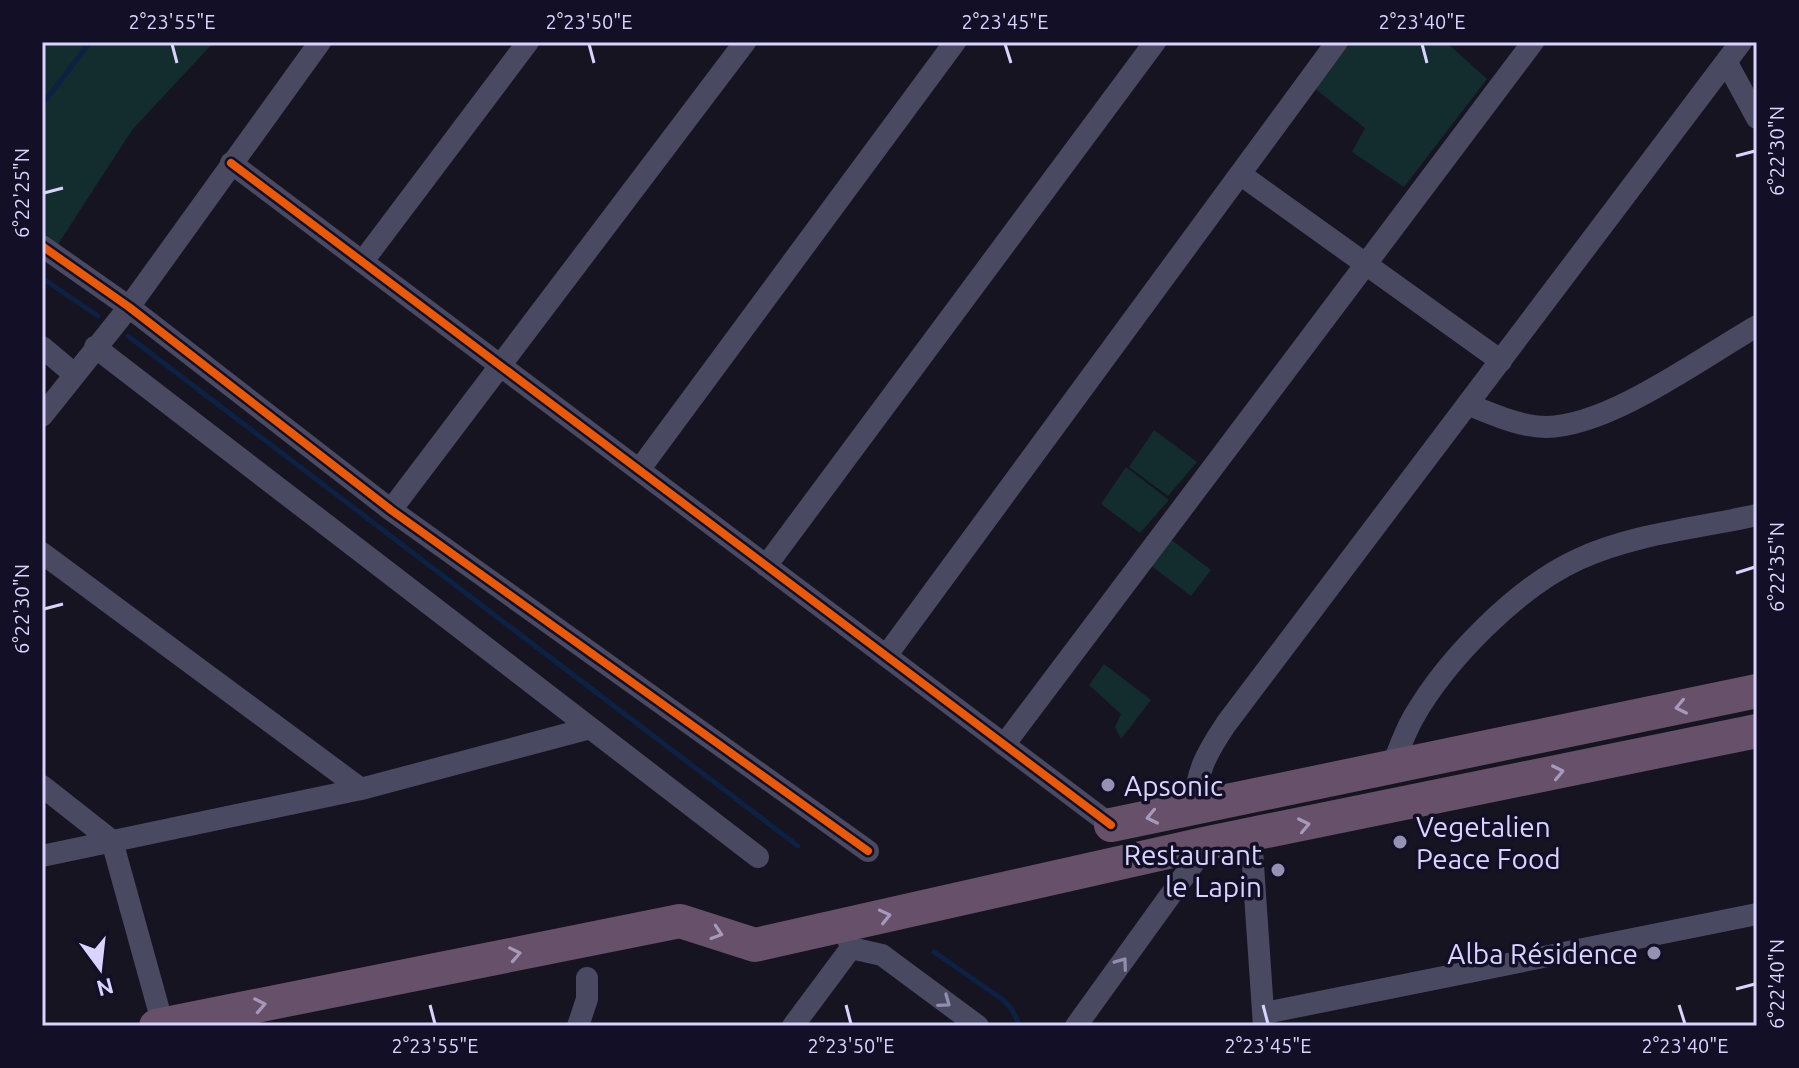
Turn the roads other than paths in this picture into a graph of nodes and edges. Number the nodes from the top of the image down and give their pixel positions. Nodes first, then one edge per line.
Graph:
1 (320, 42) edge
2 (528, 42) edge
3 (745, 42) edge
4 (955, 42) edge
5 (1155, 42) edge
6 (1337, 42) edge
7 (1533, 42) edge
8 (1741, 42) edge
9 (1727, 63) junction
10 (1757, 118) edge
11 (231, 163) junction
12 (1240, 174) junction
13 (42, 246) edge
14 (363, 261) junction
15 (1365, 264) junction
16 (129, 307) junction
17 (1757, 326) edge
18 (42, 347) edge
19 (95, 347) junction
20 (1501, 361) junction
21 (501, 366) junction
22 (74, 374) junction
23 (1469, 405) junction
24 (42, 416) edge
25 (639, 470) junction
26 (391, 510) junction
27 (1757, 515) edge
28 (42, 553) edge
29 (766, 566) junction
30 (886, 656) junction
31 (1757, 691) edge
32 (590, 728) junction
33 (1757, 731) edge
34 (1004, 745) junction
35 (1391, 769) junction
36 (42, 786) edge
37 (361, 789) junction
38 (1196, 807) junction
39 (1111, 825) joint
40 (1251, 836) junction
41 (112, 841) junction
42 (1208, 843) junction
43 (868, 851) dead end
44 (42, 856) edge
45 (758, 857) dead end
46 (1757, 914) edge
47 (847, 936) junction
48 (587, 978) dead end
49 (157, 1016) edge
50 (1264, 1020) edge
51 (578, 1026) edge
52 (793, 1026) edge
53 (978, 1026) edge
54 (1076, 1026) edge

1 - 11 street
2 - 14 street
3 - 21 street
4 - 25 street
5 - 29 street
6 - 12 street
7 - 15 street
8 - 9 street
9 - 10 street
9 - 20 street
11 - 14 street
11 - 16 street
12 - 15 street
12 - 30 street
13 - 16 street
14 - 21 street
15 - 20 street
15 - 34 street
16 - 19 street
16 - 26 street
17 - 23 street
18 - 22 street
19 - 22 street
19 - 32 street
20 - 23 street
21 - 25 street
21 - 26 street
22 - 24 street
23 - 38 street
25 - 29 street
26 - 43 street
27 - 35 street
28 - 37 street
29 - 30 street
30 - 34 street
31 -> 35 highway
32 - 37 street
32 - 45 street
40 -> 33 highway
34 - 39 street
35 - 38 highway
36 - 41 street
37 - 41 street
38 -> 39 highway
40 - 42 highway
40 - 50 street
41 - 44 street
41 - 49 street
47 -> 42 highway
54 -> 42 street
46 - 50 street
49 -> 47 highway
47 - 52 street
47 -> 53 street
48 - 51 street

